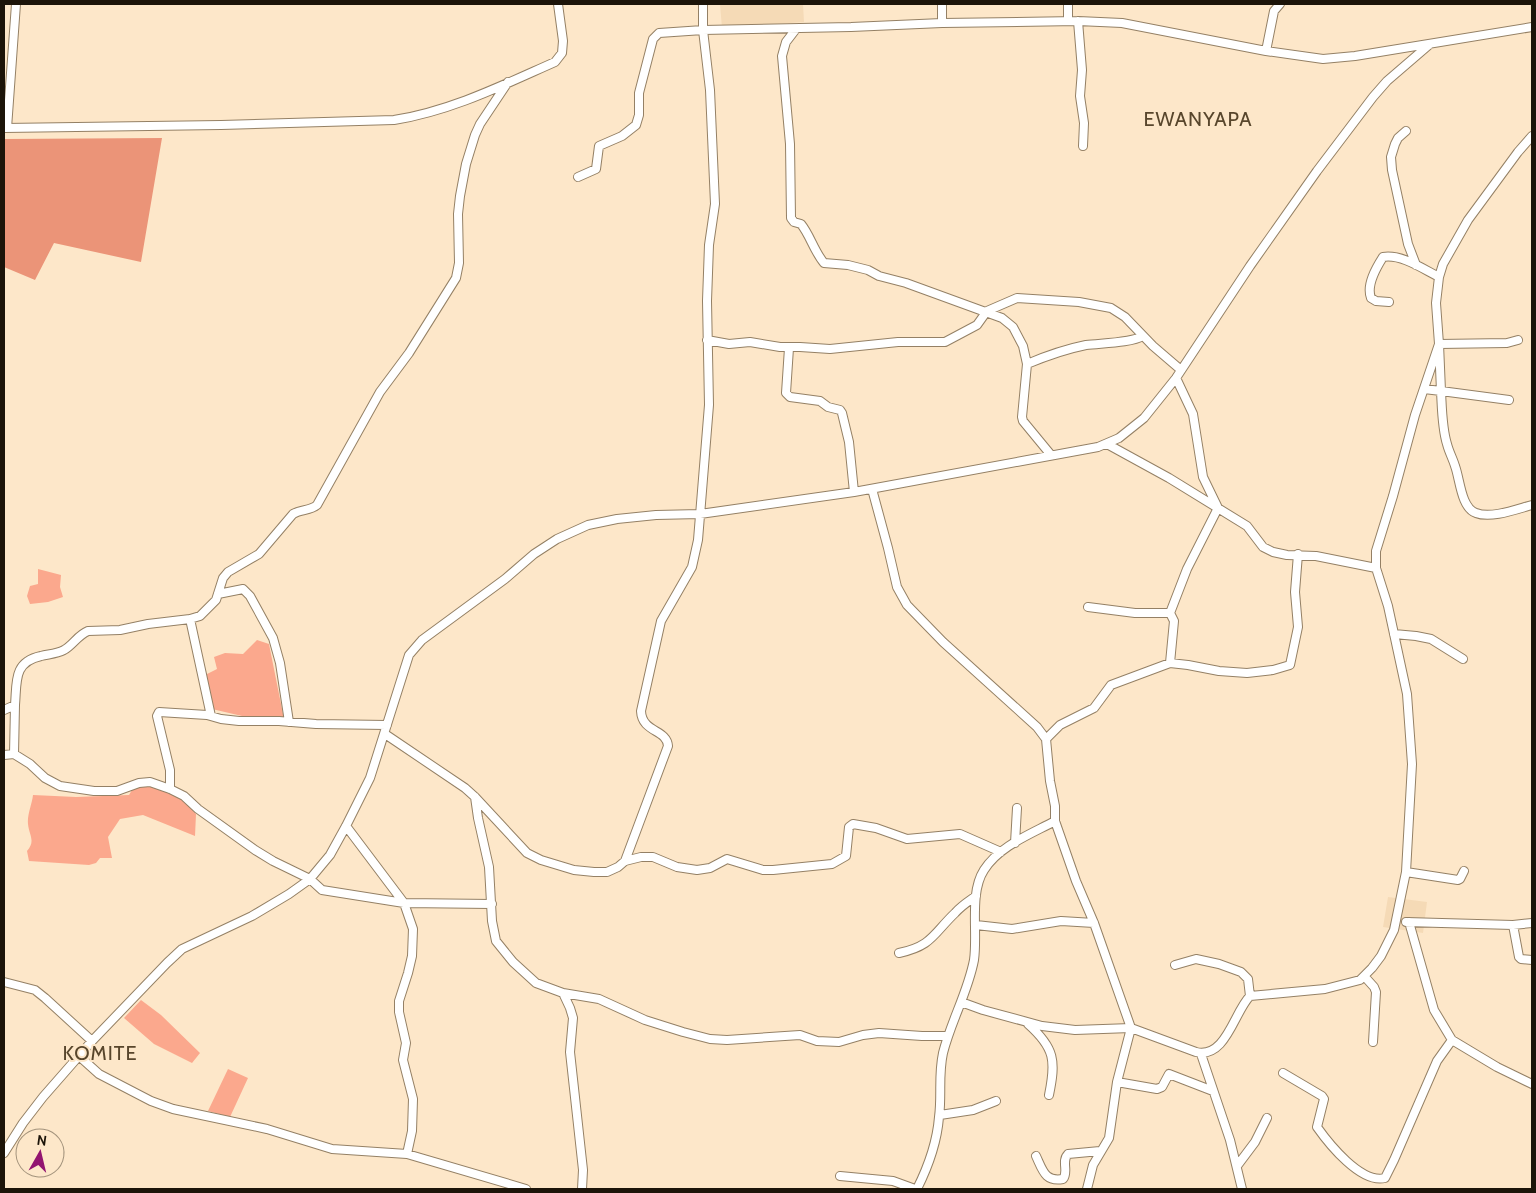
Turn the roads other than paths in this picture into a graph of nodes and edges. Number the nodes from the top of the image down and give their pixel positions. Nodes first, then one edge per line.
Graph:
1 (16, 4) edge
2 (558, 4) edge
3 (703, 4) edge
4 (942, 4) edge
5 (1068, 4) edge
6 (1280, 4) edge
7 (1068, 21) junction
8 (1078, 21) junction
9 (942, 23) junction
10 (1532, 27) edge
11 (796, 28) junction
12 (703, 30) junction
13 (1430, 44) junction
14 (1266, 51) junction
15 (508, 82) junction
16 (5, 128) edge
17 (1406, 131) dead end
18 (1532, 136) edge
19 (1083, 146) dead end
20 (578, 177) dead end
21 (1416, 265) junction
22 (1439, 278) junction
23 (1389, 302) dead end
24 (987, 311) junction
25 (1144, 336) junction
26 (707, 340) junction
27 (1518, 340) dead end
28 (1439, 344) junction
29 (789, 348) junction
30 (1027, 364) junction
31 (1181, 370) junction
32 (1176, 378) junction
33 (1424, 389) junction
34 (1441, 391) junction
35 (1509, 400) dead end
36 (1107, 444) junction
37 (1051, 455) junction
38 (872, 489) junction
39 (854, 492) junction
40 (1532, 506) edge
41 (1218, 508) junction
42 (700, 514) junction
43 (1298, 554) junction
44 (1376, 568) junction
45 (218, 594) junction
46 (1088, 607) dead end
47 (1170, 612) junction
48 (190, 619) junction
49 (1394, 634) junction
50 (1463, 659) dead end
51 (1170, 663) junction
52 (15, 705) junction
53 (4, 710) edge
54 (211, 716) junction
55 (289, 722) junction
56 (386, 729) junction
57 (1046, 739) junction
58 (14, 754) junction
59 (4, 756) edge
60 (170, 789) junction
61 (475, 797) junction
62 (1017, 808) dead end
63 (1055, 821) junction
64 (346, 826) junction
65 (1015, 843) junction
66 (1001, 852) junction
67 (626, 861) junction
68 (1464, 871) dead end
69 (1406, 872) junction
70 (310, 879) junction
71 (976, 896) junction
72 (404, 903) junction
73 (492, 904) junction
74 (1397, 920) junction
75 (1409, 922) junction
76 (1094, 923) junction
77 (1532, 923) edge
78 (976, 925) junction
79 (1513, 925) junction
80 (899, 953) dead end
81 (1532, 960) edge
82 (1175, 965) dead end
83 (1364, 977) junction
84 (4, 982) edge
85 (563, 993) junction
86 (1250, 996) junction
87 (961, 1002) junction
88 (1027, 1023) junction
89 (1130, 1028) junction
90 (948, 1036) junction
91 (1452, 1040) junction
92 (92, 1041) junction
93 (1373, 1042) dead end
94 (1201, 1054) junction
95 (79, 1056) junction
96 (1283, 1073) dead end
97 (1117, 1082) junction
98 (1532, 1084) edge
99 (1213, 1091) junction
100 (1049, 1095) dead end
101 (996, 1101) dead end
102 (940, 1115) junction
103 (1267, 1118) dead end
104 (1100, 1151) junction
105 (4, 1153) edge
106 (407, 1154) junction
107 (1036, 1156) dead end
108 (1237, 1166) junction
109 (840, 1176) dead end
110 (1238, 1188) edge
111 (526, 1189) edge
112 (582, 1189) edge
113 (916, 1189) edge
114 (1088, 1189) edge

1 - 16 street
2 - 15 street
3 - 12 street
4 - 9 street
5 - 7 street
6 - 14 street
7 - 8 street
7 - 9 street
8 - 14 street
8 - 19 street
9 - 11 street
10 - 13 street
11 - 12 street
11 - 24 street
12 - 20 street
12 - 26 street
13 - 14 street
13 - 31 street
15 - 16 street
15 - 45 street
17 - 21 street
18 - 22 street
21 - 22 street
21 - 23 street
22 - 28 street
24 - 25 street
24 - 29 street
24 - 30 street
25 - 30 street
25 - 31 street
26 - 29 street
26 - 42 street
27 - 28 street
28 - 33 street
28 - 34 street
29 - 39 street
30 - 37 street
31 - 32 street
32 - 36 street
32 - 41 street
33 - 34 street
33 - 44 street
34 - 35 street
34 - 40 street
36 - 37 street
36 - 41 street
37 - 38 street
38 - 39 street
38 - 57 street
39 - 42 street
41 - 43 street
41 - 47 street
42 - 56 street
42 - 67 street
43 - 44 street
43 - 51 street
44 - 49 street
45 - 48 street
45 - 55 street
46 - 47 street
47 - 51 street
48 - 52 street
48 - 54 street
49 - 50 street
49 - 69 street
51 - 57 street
52 - 53 street
52 - 58 street
54 - 55 street
54 - 60 street
55 - 56 street
56 - 61 street
56 - 64 street
57 - 63 street
58 - 59 street
58 - 60 street
60 - 70 street
61 - 67 street
61 - 73 street
62 - 65 street
63 - 65 street
63 - 76 street
64 - 70 street
64 - 72 street
65 - 66 street
66 - 67 street
66 - 71 street
68 - 69 street
69 - 74 street
70 - 72 street
70 - 92 street
71 - 78 street
71 - 80 street
72 - 73 street
72 - 106 street
73 - 85 street
74 - 75 street
74 - 83 street
75 - 79 street
75 - 91 street
76 - 78 street
76 - 89 street
77 - 79 street
78 - 87 street
79 - 81 street
82 - 86 street
83 - 86 street
83 - 93 street
84 - 92 street
85 - 90 street
85 - 112 street
86 - 94 street
87 - 88 street
87 - 90 street
88 - 89 street
88 - 100 street
89 - 94 street
89 - 97 street
90 - 102 street
91 - 96 street
91 - 98 street
92 - 95 street
94 - 99 street
95 - 105 street
95 - 106 street
97 - 99 street
97 - 104 street
99 - 108 street
101 - 102 street
102 - 113 street
103 - 108 street
104 - 107 street
104 - 114 street
106 - 111 street
108 - 110 street
109 - 113 street

